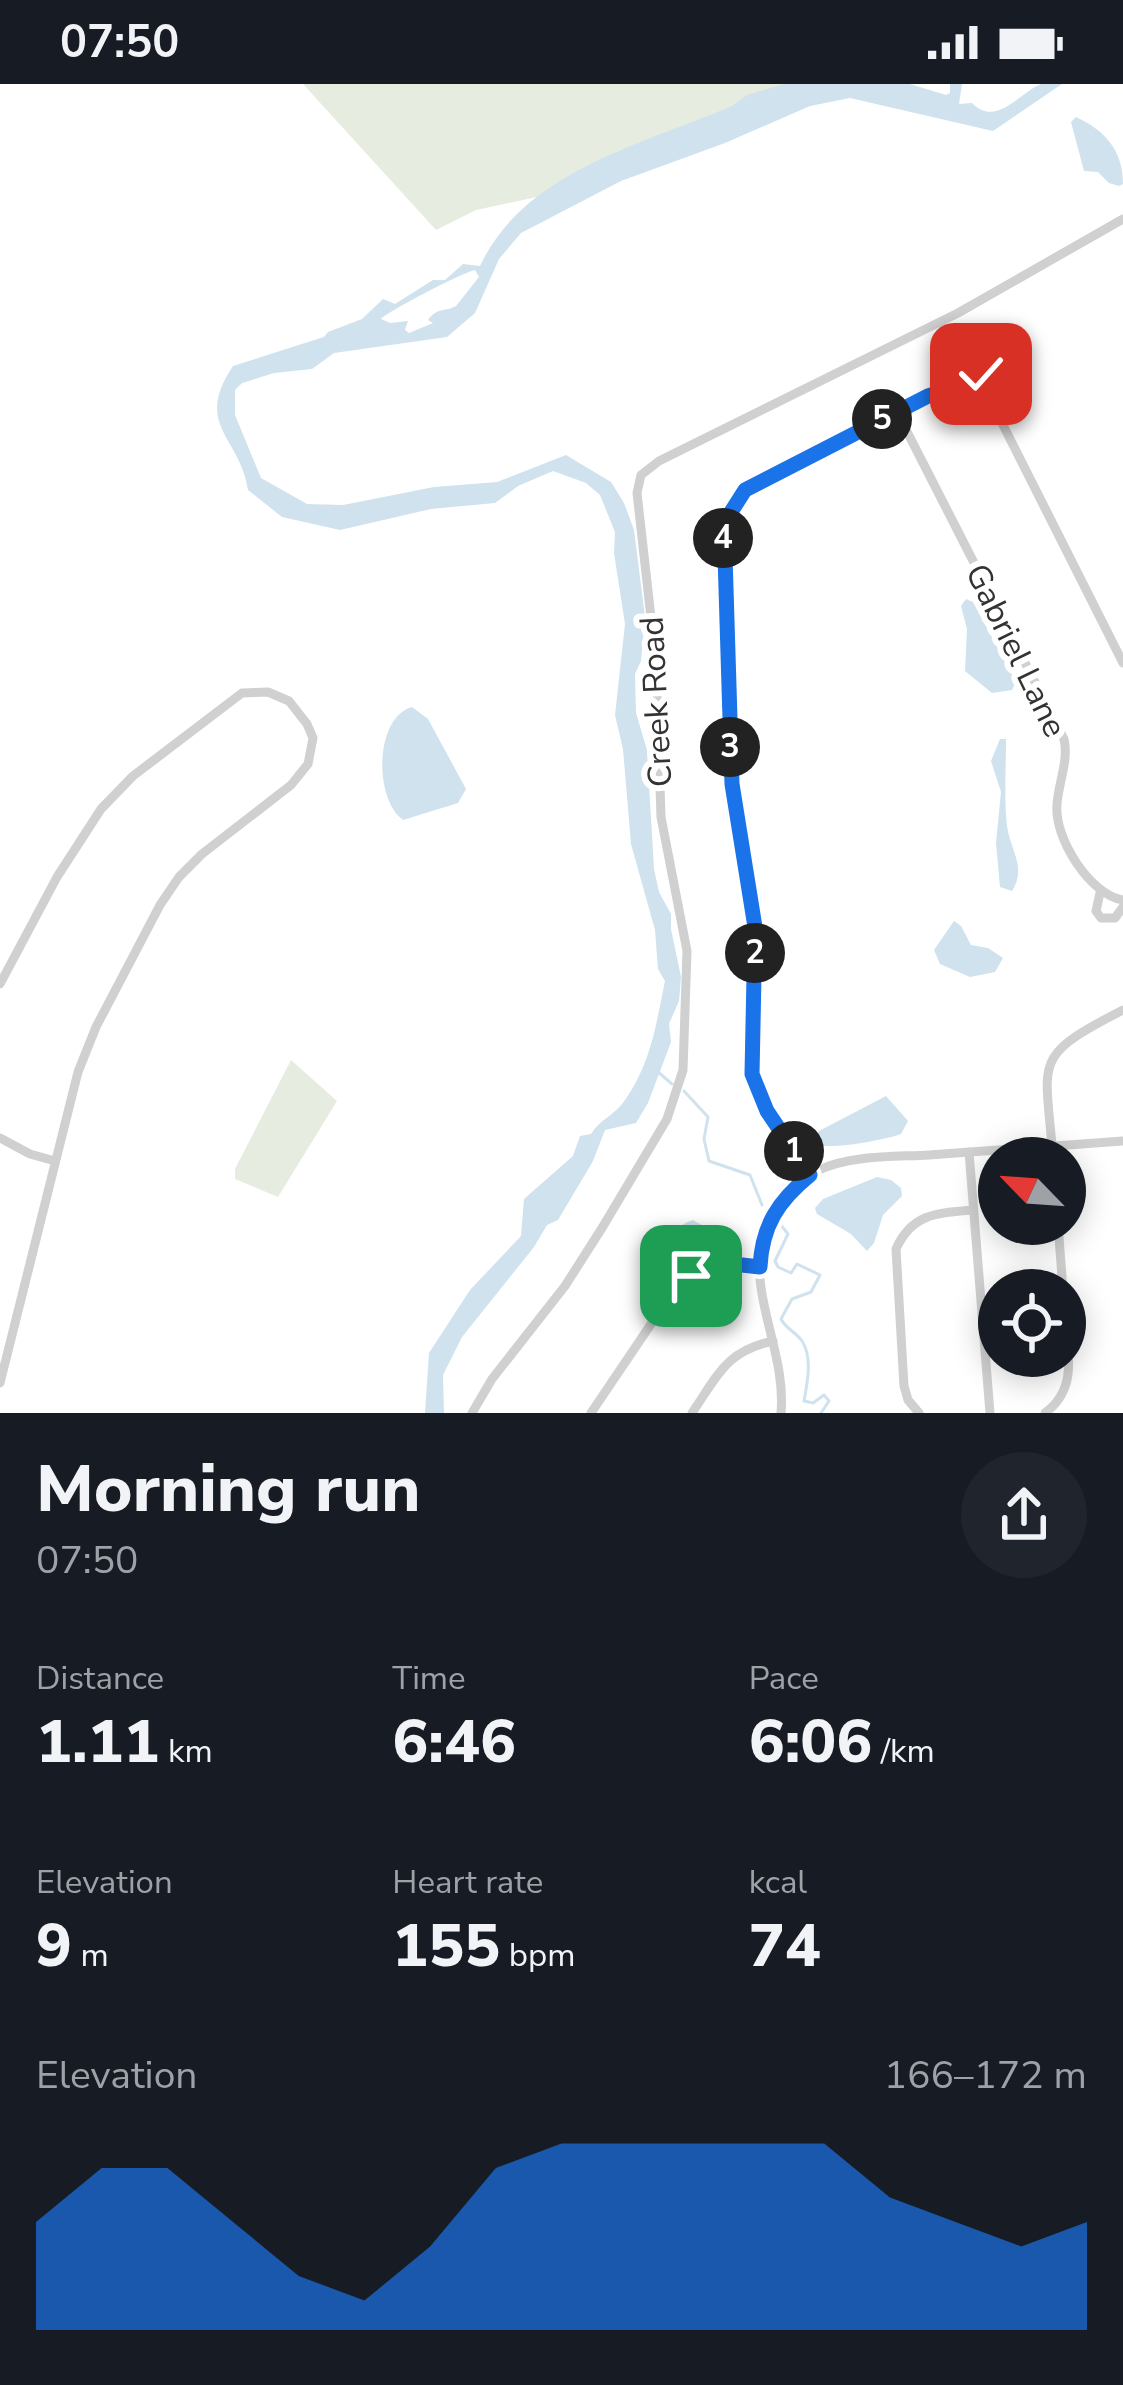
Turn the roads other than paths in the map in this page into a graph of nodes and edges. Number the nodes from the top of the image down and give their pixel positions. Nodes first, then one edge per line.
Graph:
1 (1123, 219) edge
2 (954, 388) junction
3 (980, 397) junction
4 (897, 412) junction
5 (1123, 663) edge
6 (1100, 893) junction
7 (1123, 904) edge
8 (0, 984) edge
9 (1123, 1010) edge
10 (1052, 1137) edge
11 (0, 1138) edge
12 (1123, 1142) edge
13 (1086, 1147) edge
14 (969, 1152) junction
15 (978, 1152) edge
16 (55, 1161) junction
17 (810, 1175) junction
18 (973, 1210) junction
19 (760, 1267) junction
20 (773, 1341) junction
21 (1068, 1377) edge
22 (0, 1382) edge
23 (472, 1413) edge
24 (591, 1413) edge
25 (692, 1413) edge
26 (781, 1413) edge
27 (919, 1413) edge
28 (990, 1413) edge
29 (1046, 1413) edge

1 - 23 street, Creek Road
2 - 3 street
2 - 3 street
2 - 4 street
3 - 5 street
4 - 6 street, Gabriel Lane
4 - 17 street
6 - 7 street, Gabriel Lane
6 - 7 street, Gabriel Lane
8 - 16 street
9 - 10 street
11 - 16 street
12 - 13 street
14 - 15 street
14 - 17 street
14 - 18 street
16 - 22 street
17 - 19 street
18 - 27 street
18 - 28 street
19 - 20 street
19 - 24 street
20 - 25 street
20 - 26 street
21 - 29 street

